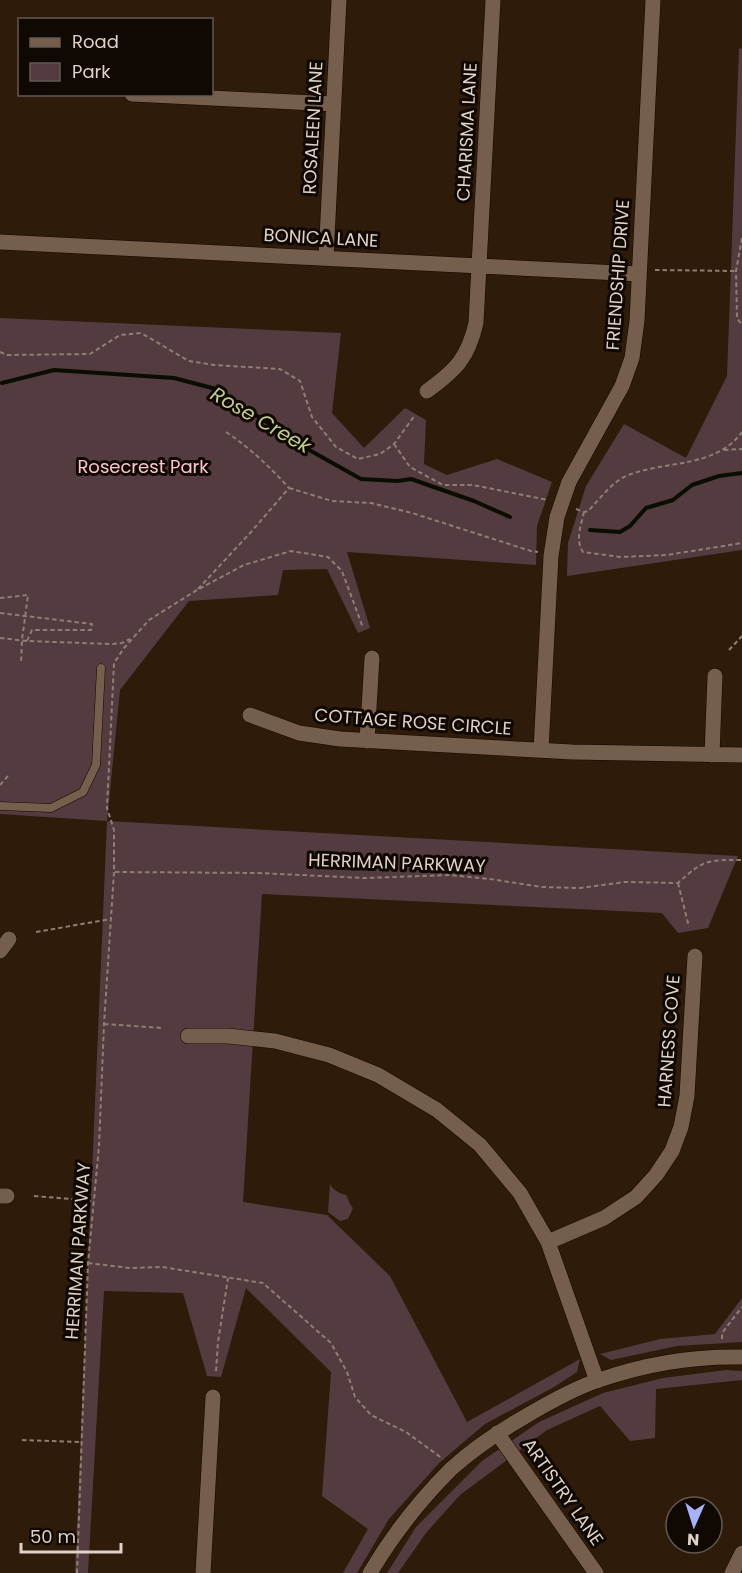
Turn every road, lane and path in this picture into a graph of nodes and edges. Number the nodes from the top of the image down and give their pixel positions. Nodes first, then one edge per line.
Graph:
1 (339, 0) edge
2 (493, 0) edge
3 (653, 0) edge
4 (172, 96) edge
5 (334, 104) junction
6 (742, 238) edge
7 (0, 242) edge
8 (326, 258) junction
9 (480, 266) junction
10 (655, 270) dead end
11 (736, 271) junction
12 (639, 274) junction
13 (742, 325) edge
14 (0, 352) edge
15 (427, 391) dead end
16 (415, 415) dead end
17 (226, 432) dead end
18 (742, 432) edge
19 (394, 444) junction
20 (742, 449) edge
21 (724, 450) junction
22 (289, 488) junction
23 (550, 500) dead end
24 (572, 507) dead end
25 (584, 512) junction
26 (742, 543) edge
27 (540, 552) dead end
28 (197, 590) junction
29 (0, 598) edge
30 (0, 613) edge
31 (25, 616) junction
32 (363, 628) dead end
33 (742, 636) edge
34 (0, 638) edge
35 (133, 638) junction
36 (22, 640) junction
37 (27, 641) junction
38 (729, 650) dead end
39 (372, 658) dead end
40 (21, 664) dead end
41 (101, 668) dead end
42 (715, 676) dead end
43 (250, 715) dead end
44 (367, 741) junction
45 (541, 750) junction
46 (712, 755) junction
47 (742, 755) edge
48 (8, 776) dead end
49 (0, 785) edge
50 (0, 806) edge
51 (742, 861) edge
52 (114, 872) junction
53 (678, 883) junction
54 (111, 919) junction
55 (689, 927) dead end
56 (36, 932) dead end
57 (695, 956) dead end
58 (104, 1024) junction
59 (162, 1028) dead end
60 (188, 1036) dead end
61 (34, 1196) dead end
62 (94, 1201) junction
63 (548, 1242) junction
64 (88, 1263) junction
65 (228, 1278) junction
66 (742, 1307) edge
67 (722, 1339) dead end
68 (742, 1357) edge
69 (216, 1371) dead end
70 (597, 1380) junction
71 (213, 1397) dead end
72 (497, 1433) junction
73 (22, 1440) dead end
74 (82, 1442) junction
75 (444, 1460) dead end
76 (742, 1553) edge
77 (77, 1573) edge
78 (203, 1573) edge
79 (369, 1573) edge
80 (596, 1573) edge
81 (732, 1573) edge

1 - 5 street, ROSALEEN LANE
2 - 9 street, CHARISMA LANE
3 - 12 street, FRIENDSHIP DRIVE
4 - 5 street
5 - 8 street, ROSALEEN LANE
6 - 11 path
7 - 8 street, BONICA LANE
8 - 9 street, BONICA LANE
9 - 12 street, BONICA LANE
9 - 15 street, CHARISMA LANE
10 - 11 path
11 - 13 path
12 - 45 street, FRIENDSHIP DRIVE
14 - 19 path
16 - 19 path
17 - 22 path
18 - 21 path
19 - 23 path
20 - 21 path
21 - 25 path
22 - 27 path
22 - 28 path, HERRIMAN PARKWAY
24 - 25 path
25 - 26 path
28 - 32 path, HERRIMAN PARKWAY
28 - 35 path, HERRIMAN PARKWAY
29 - 31 path
30 - 31 path
31 - 36 path
31 - 37 path
33 - 38 path
34 - 36 path
35 - 37 path
35 - 52 path, HERRIMAN PARKWAY
36 - 37 path
36 - 40 path
39 - 44 street
41 - 50 lane
42 - 46 street
43 - 44 street, COTTAGE ROSE CIRCLE
44 - 45 street, COTTAGE ROSE CIRCLE
45 - 46 street, COTTAGE ROSE CIRCLE
46 - 47 street, COTTAGE ROSE CIRCLE
48 - 49 path
51 - 53 path
52 - 53 path, HERRIMAN PARKWAY
52 - 54 path, HERRIMAN PARKWAY
53 - 55 path
54 - 56 path
54 - 58 path, HERRIMAN PARKWAY
57 - 63 street, HARNESS COVE
58 - 59 path
58 - 62 path, HERRIMAN PARKWAY
60 - 63 street
61 - 62 path
62 - 64 path, HERRIMAN PARKWAY
63 - 70 street
64 - 65 path
64 - 74 path, HERRIMAN PARKWAY
65 - 69 path
65 - 75 path
66 - 67 path
68 - 70 street
70 - 72 street
71 - 78 street
72 - 79 street
72 - 80 street, ARTISTRY LANE
73 - 74 path
74 - 77 path, HERRIMAN PARKWAY
76 - 81 street

